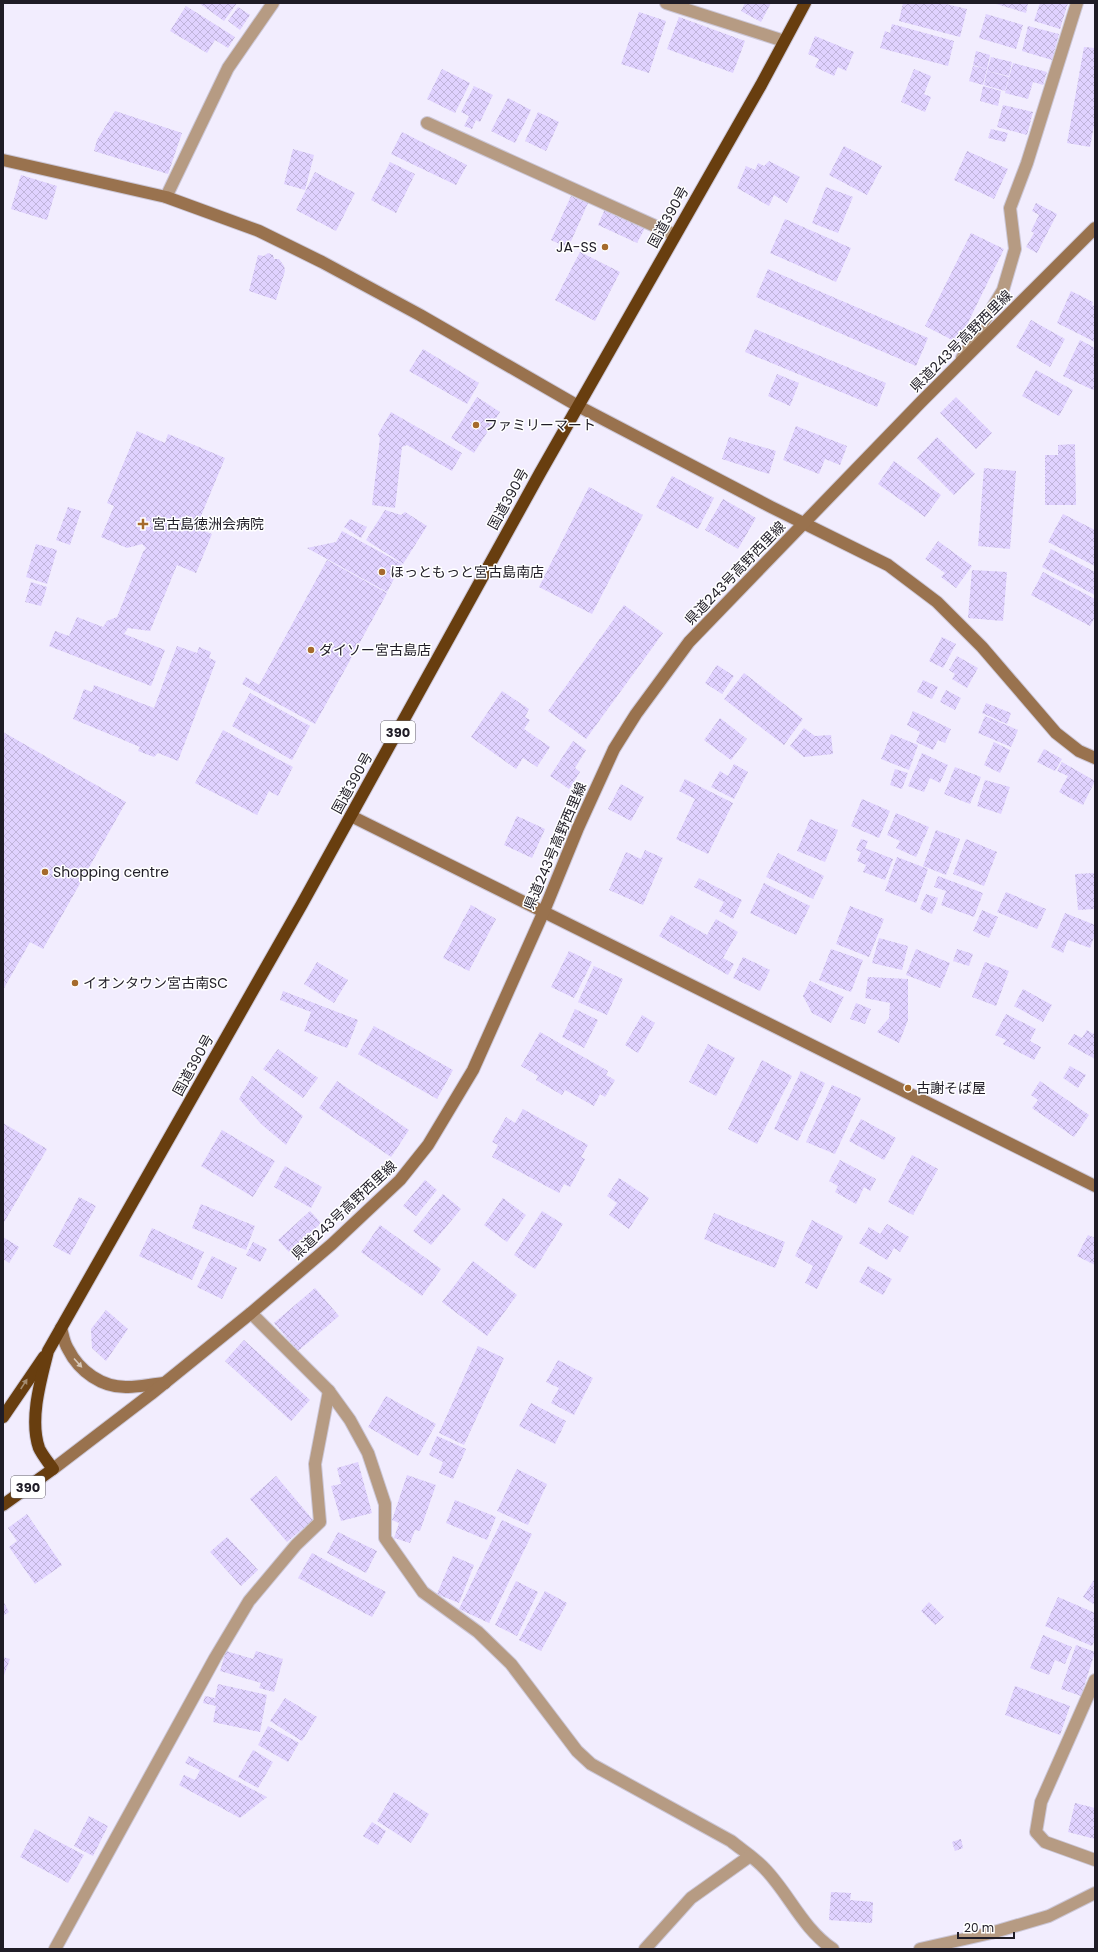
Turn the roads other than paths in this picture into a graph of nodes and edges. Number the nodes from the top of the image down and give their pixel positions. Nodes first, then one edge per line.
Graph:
1 (273, 3) edge
2 (666, 3) edge
3 (805, 3) edge
4 (1077, 3) edge
5 (784, 41) junction
6 (427, 123) dead end
7 (3, 160) edge
8 (166, 197) junction
9 (1095, 228) edge
10 (675, 235) junction
11 (958, 365) junction
12 (578, 406) junction
13 (804, 524) junction
14 (1095, 758) edge
15 (351, 816) junction
16 (544, 911) junction
17 (1095, 1186) edge
18 (251, 1313) junction
19 (62, 1328) junction
20 (48, 1351) junction
21 (165, 1383) junction
22 (329, 1391) junction
23 (3, 1417) edge
24 (53, 1469) junction
25 (3, 1505) edge
26 (1095, 1680) edge
27 (750, 1856) junction
28 (1095, 1860) edge
29 (1095, 1893) edge
30 (55, 1949) edge
31 (645, 1949) edge
32 (833, 1949) edge
33 (920, 1949) edge

1 - 8 street
2 - 5 street
3 - 5 highway, 国道390号 / 390
4 - 11 street
5 - 10 highway, 国道390号 / 390
6 - 10 street
7 - 8 street
8 - 12 street
9 - 11 street, 県道243号高野西里線
10 - 12 highway, 国道390号 / 390
11 - 13 street, 県道243号高野西里線
12 - 13 street
12 - 15 highway, 国道390号 / 390
13 - 14 street
13 - 16 street, 県道243号高野西里線
15 - 16 street
15 - 19 highway, 国道390号 / 390
16 - 17 street
16 - 18 street, 県道243号高野西里線
18 - 21 street, 県道243号高野西里線
18 - 22 street
19 - 20 highway, 国道390号 / 390
19 -> 21 street
23 -> 20 highway
20 - 24 highway, 国道390号 / 390
21 - 24 street, 県道243号高野西里線
22 - 27 street
22 - 30 street
24 - 25 highway, 390
26 - 28 street
27 - 31 street
27 - 32 street
29 - 33 street

